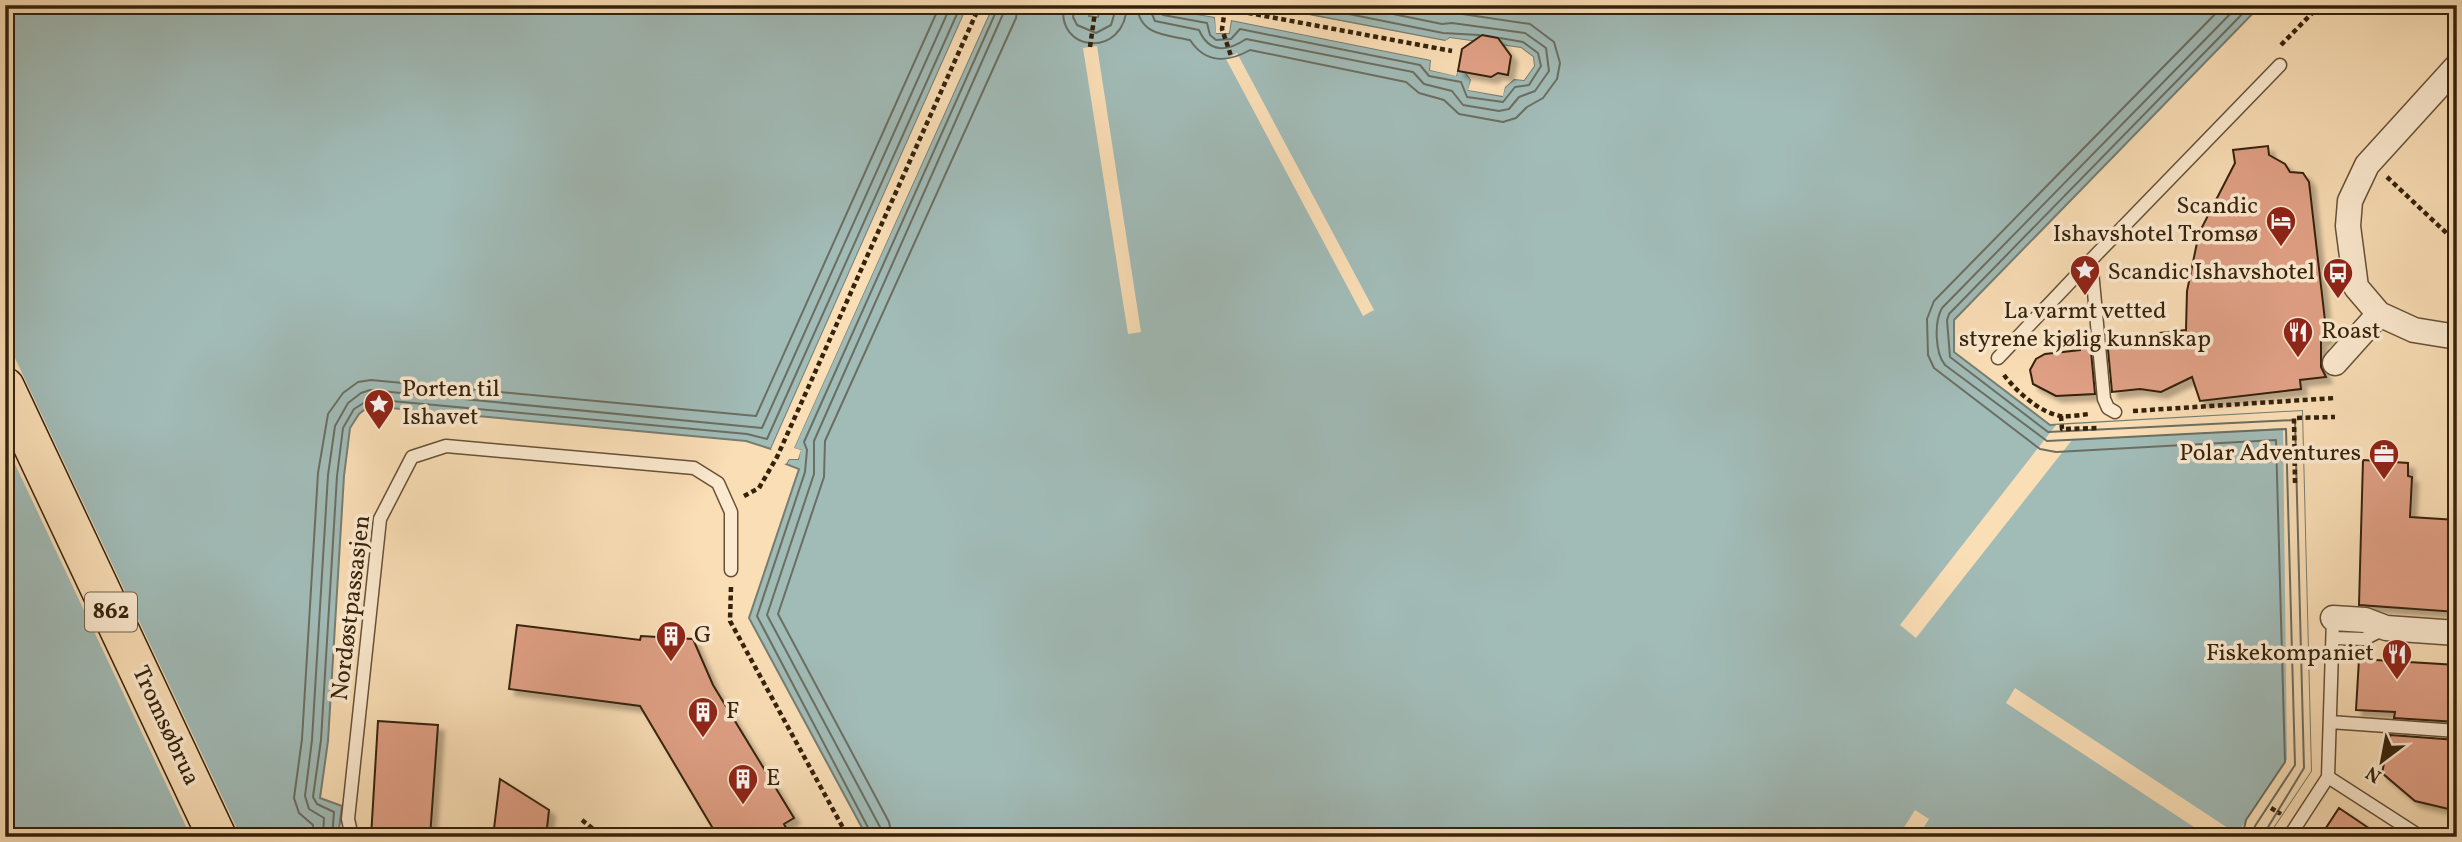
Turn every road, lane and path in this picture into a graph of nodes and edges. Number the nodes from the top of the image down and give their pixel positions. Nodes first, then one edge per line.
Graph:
1 (980, 5) edge
2 (1096, 5) edge
3 (1206, 5) edge
4 (2320, 5) edge
5 (1225, 9) junction
6 (1090, 47) dead end
7 (2278, 48) dead end
8 (1452, 51) dead end
9 (1231, 56) dead end
10 (2280, 65) dead end
11 (2457, 66) edge
12 (2386, 177) dead end
13 (2457, 243) edge
14 (2091, 260) junction
15 (2378, 314) junction
16 (2457, 337) edge
17 (1998, 358) joint
18 (2335, 371) dead end
19 (5, 387) edge
20 (2334, 398) dead end
21 (2115, 412) junction
22 (2061, 416) junction
23 (2334, 418) dead end
24 (2104, 427) dead end
25 (2295, 483) dead end
26 (728, 505) junction
27 (731, 570) joint
28 (2333, 628) joint
29 (2457, 633) edge
30 (2330, 722) junction
31 (2457, 731) edge
32 (2328, 777) junction
33 (582, 820) dead end
34 (217, 837) edge
35 (352, 837) edge
36 (603, 837) edge
37 (848, 837) edge
38 (2289, 837) edge
39 (2421, 837) edge

1 - 26 path
2 - 6 path
3 - 5 path
4 - 7 path
5 - 8 path
5 - 9 path
10 - 14 lane
11 - 15 street
12 - 13 path
14 - 17 lane
14 - 21 lane
15 - 16 street
15 - 18 street
17 - 22 path
19 - 34 main road, Tromsøbrua / 862
20 - 21 path
21 - 22 path
22 - 24 path
23 - 25 path
26 - 27 lane, Nordøstpassasjen
26 - 35 lane, Nordøstpassasjen
27 - 37 path
28 - 29 street
28 - 30 lane
30 - 31 lane
30 - 32 lane
32 - 38 lane
32 - 39 lane
33 - 36 path

